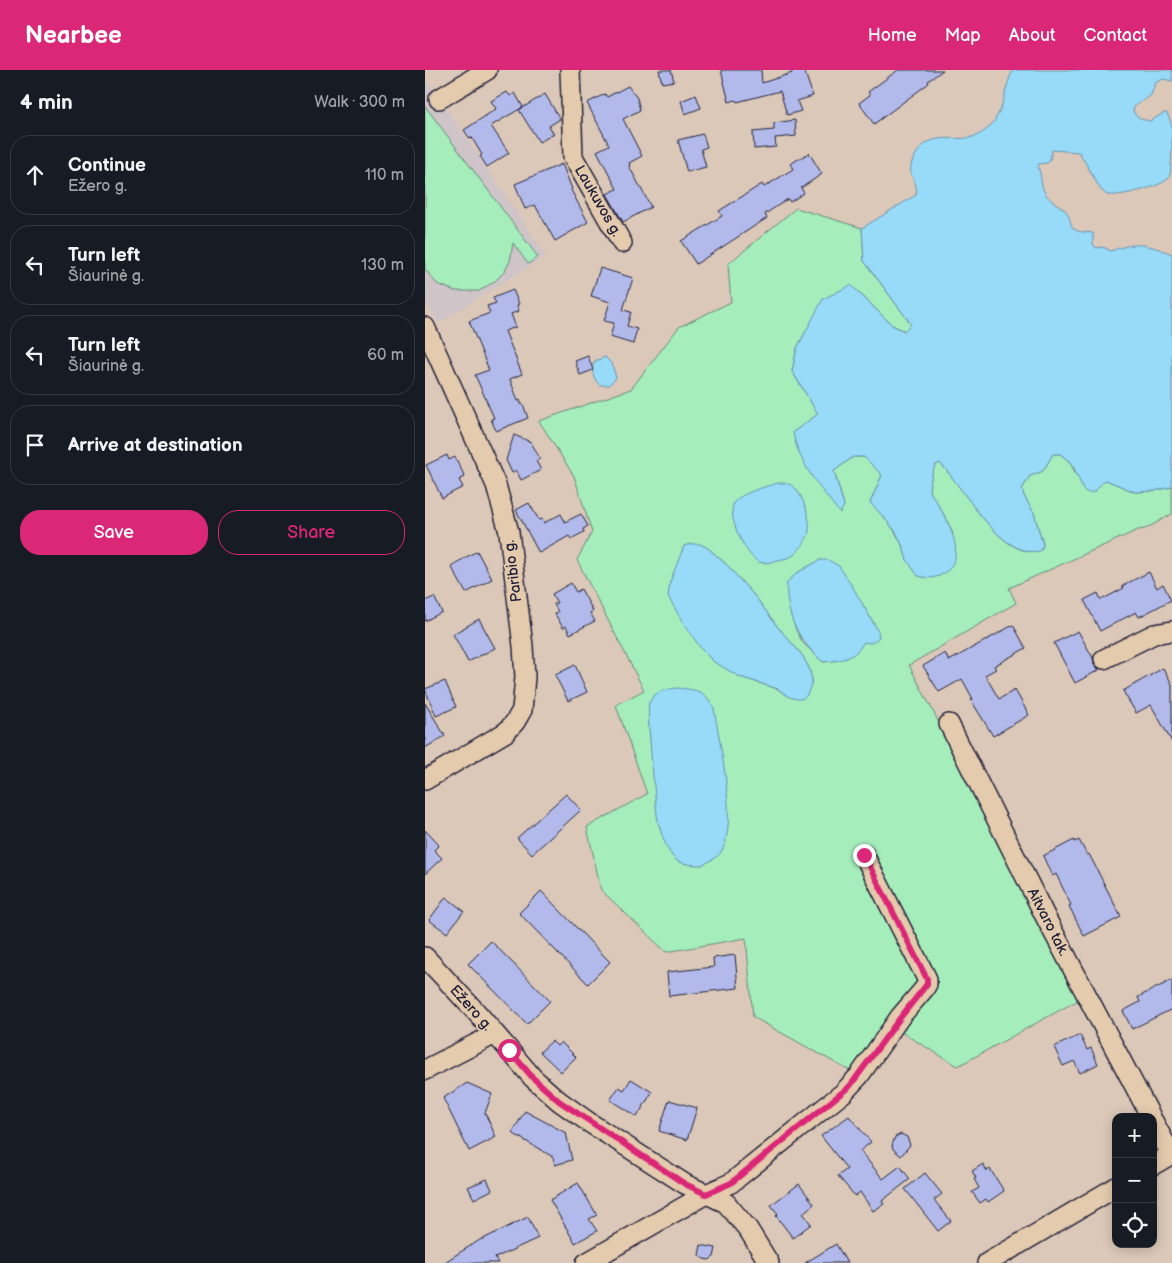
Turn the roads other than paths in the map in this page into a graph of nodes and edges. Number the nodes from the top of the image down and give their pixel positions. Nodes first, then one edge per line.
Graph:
1 (487, 70) edge
2 (570, 70) edge
3 (439, 99) dead end
4 (622, 243) dead end
5 (425, 327) edge
6 (1172, 631) edge
7 (1104, 659) dead end
8 (949, 724) dead end
9 (425, 780) edge
10 (864, 855) dead end
11 (425, 957) edge
12 (495, 1034) junction
13 (425, 1070) edge
14 (1149, 1113) edge
15 (1157, 1128) edge
16 (1172, 1154) edge
17 (1157, 1163) edge
18 (1112, 1189) edge
19 (706, 1194) junction
20 (586, 1263) edge
21 (769, 1263) edge
22 (987, 1263) edge

1 - 3 street
2 - 4 street, Laukuvos g.
5 - 9 street, Paribio g.
6 - 7 street
8 - 14 street, Aitvaro tak.
10 - 19 street
11 - 12 street, Ežero g.
12 - 13 street
12 - 19 street, Ežero g.
15 - 16 street
16 - 17 street
18 - 22 street
19 - 20 street
19 - 21 street, Ežero g.

